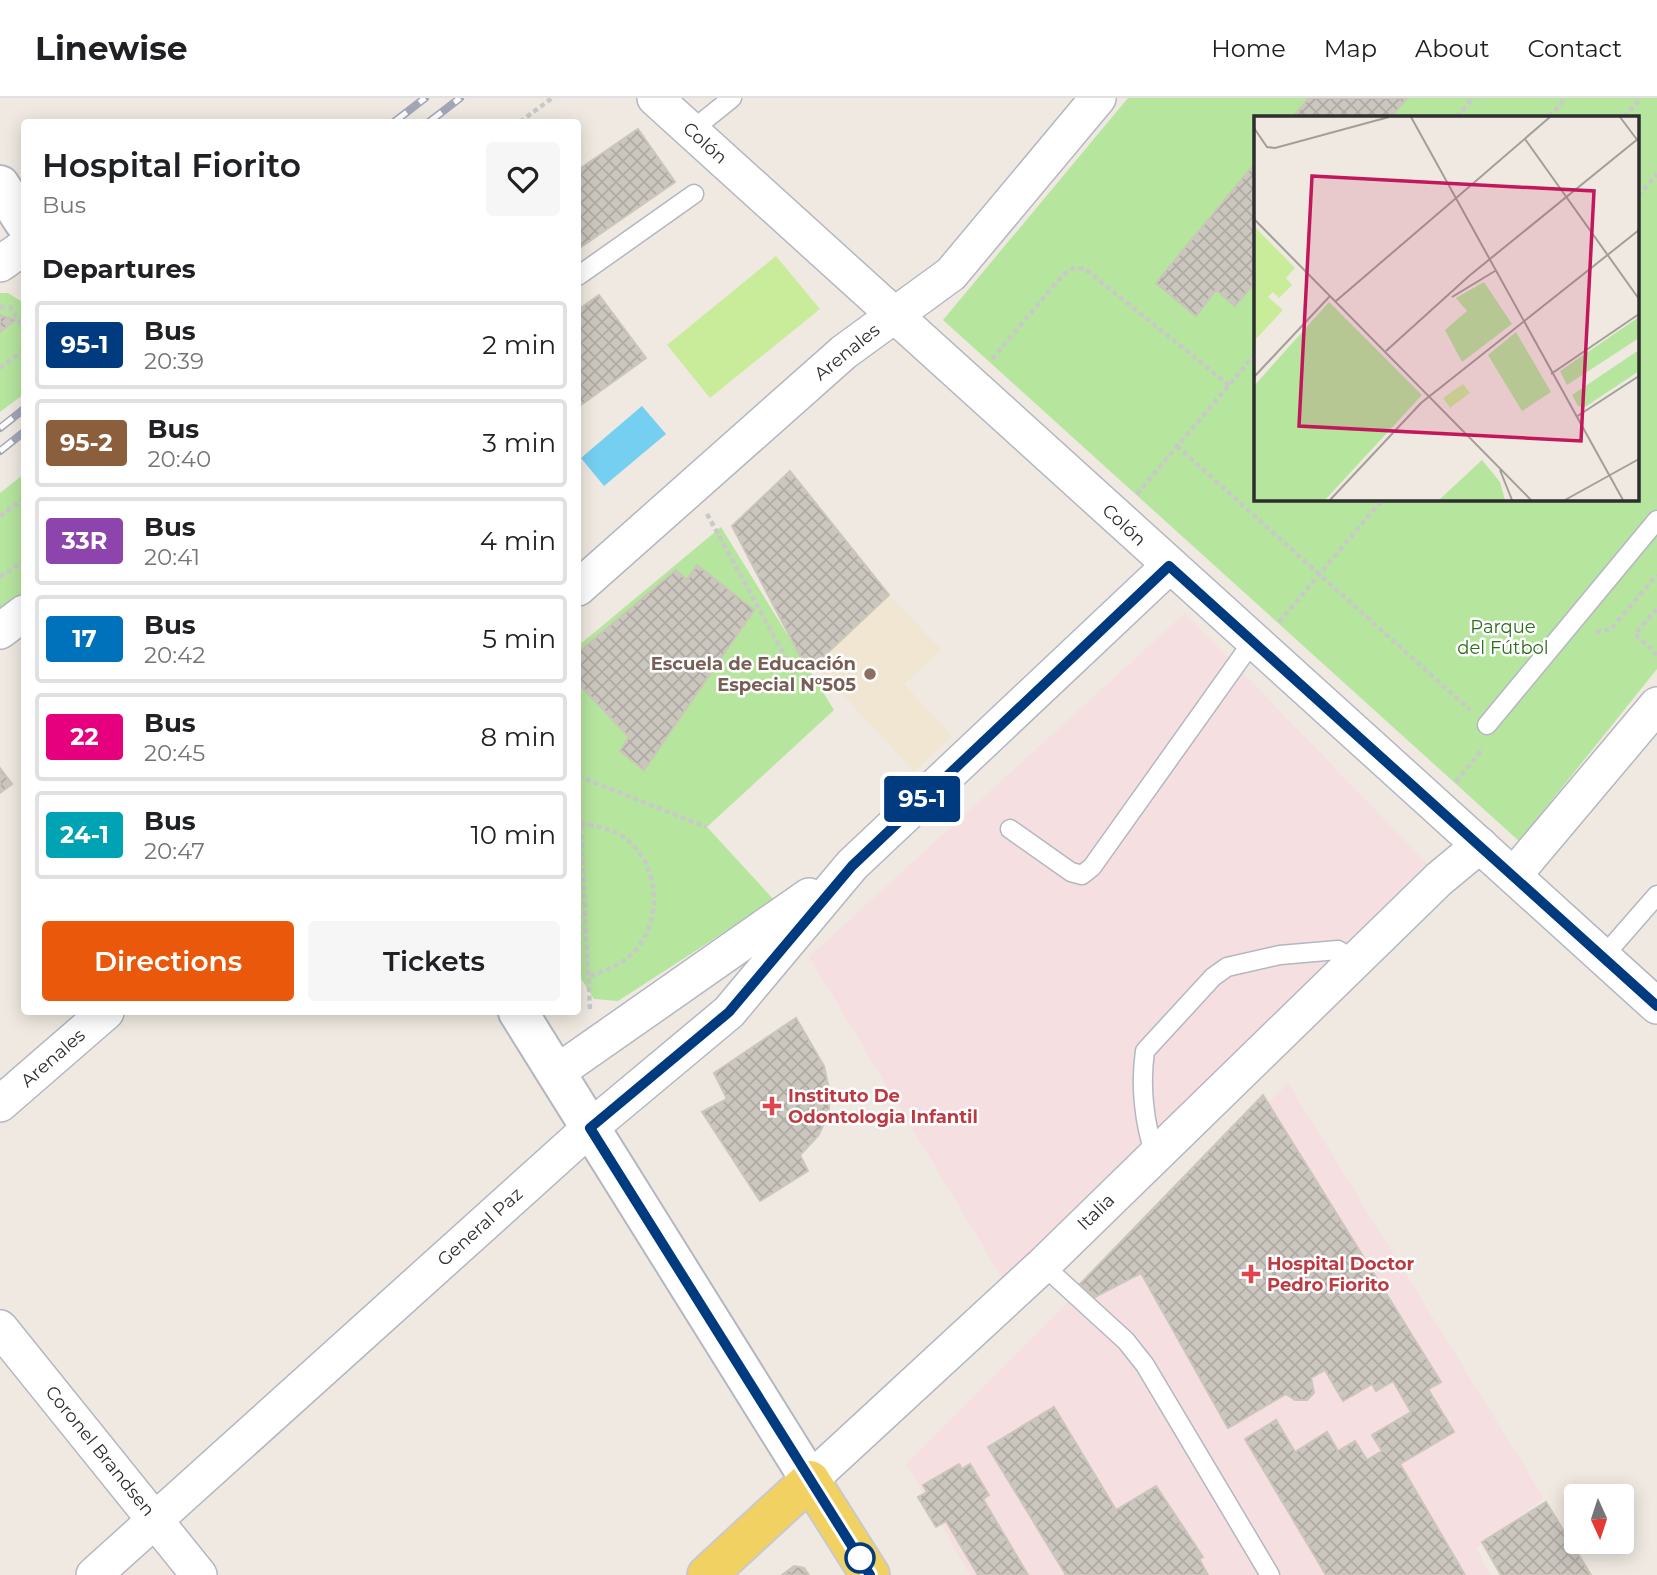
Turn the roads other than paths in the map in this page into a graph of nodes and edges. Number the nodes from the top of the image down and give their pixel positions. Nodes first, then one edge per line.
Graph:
1 (655, 98) edge
2 (732, 98) edge
3 (1098, 98) edge
4 (691, 131) junction
5 (0, 185) edge
6 (694, 194) dead end
7 (21, 217) edge
8 (21, 249) edge
9 (0, 264) edge
10 (581, 274) edge
11 (894, 314) junction
12 (1657, 520) edge
13 (1169, 566) junction
14 (581, 577) edge
15 (21, 615) edge
16 (0, 631) edge
17 (1264, 635) junction
18 (1657, 705) edge
19 (1487, 724) road end
20 (1010, 829) dead end
21 (1480, 845) junction
22 (852, 866) junction
23 (1514, 874) junction
24 (1657, 894) edge
25 (1602, 958) junction
26 (1355, 960) junction
27 (1657, 1006) edge
28 (103, 1015) edge
29 (520, 1015) edge
30 (556, 1073) junction
31 (0, 1104) edge
32 (590, 1128) junction
33 (1155, 1155) junction
34 (1043, 1265) junction
35 (0, 1328) edge
36 (810, 1480) junction
37 (155, 1518) junction
38 (94, 1575) edge
39 (199, 1575) edge
40 (708, 1575) edge
41 (870, 1575) edge
42 (1270, 1575) edge

1 - 4 street, Colón
2 - 4 lane
3 - 11 street, Arenales
4 - 11 street, Colón
5 - 7 main road
6 - 10 lane
8 - 9 street
11 - 13 street, Colón
11 - 14 street, Arenales
12 - 19 lane
13 - 17 street, Colón
13 - 22 street, General Paz
15 - 16 street
17 - 20 lane
17 - 21 street, Colón
18 - 23 street
21 - 23 street, Colón
21 - 26 street, Italia
22 - 30 street, General Paz
22 - 32 street, General Paz
23 - 25 street, Colón
24 - 25 lane
25 - 27 street, Colón
26 - 33 street, Italia
26 - 33 lane
28 - 31 street, Arenales
29 - 30 main road
30 - 32 main road
32 - 36 main road
32 - 37 street, General Paz
33 - 34 street, Italia
34 - 36 street, Italia
34 - 42 lane
35 - 37 street, Coronel Brandsen
36 - 40 main road, Italia
36 - 41 main road
37 - 38 street, General Paz
37 - 39 street, Coronel Brandsen

